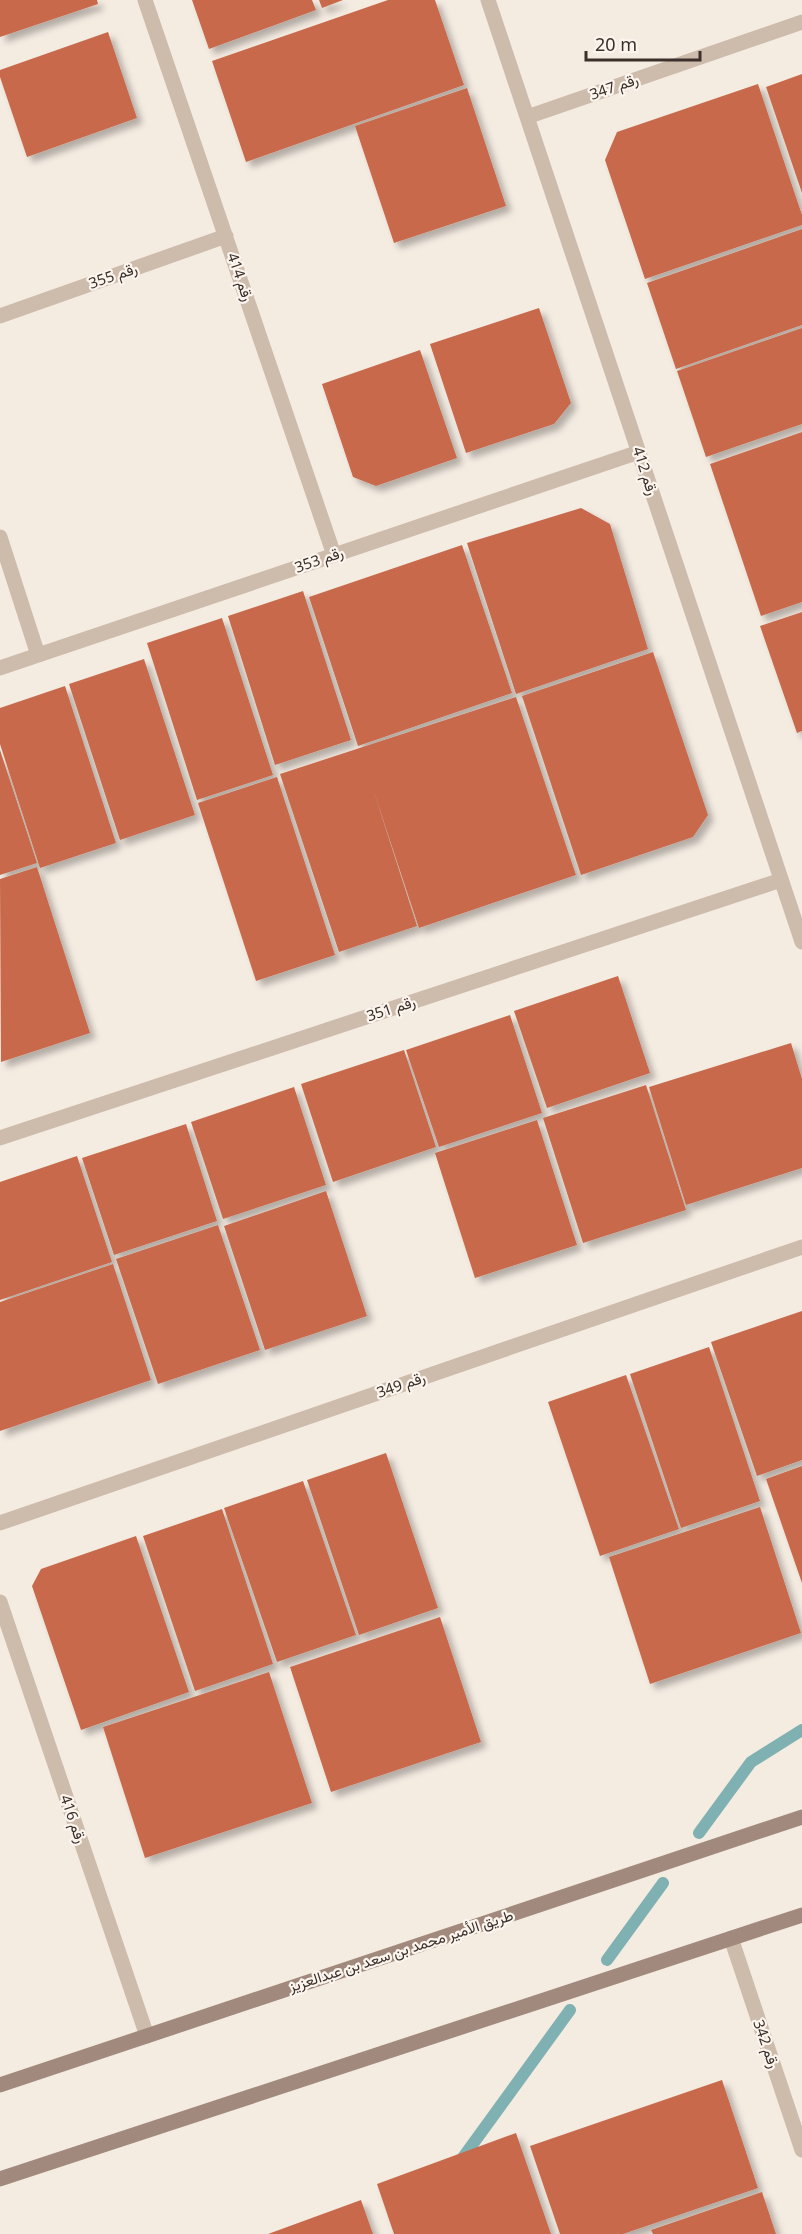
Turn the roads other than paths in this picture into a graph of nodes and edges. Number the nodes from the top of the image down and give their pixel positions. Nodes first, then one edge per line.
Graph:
1 (145, 0) edge
2 (488, 0) edge
3 (802, 22) edge
4 (527, 117) junction
5 (226, 236) junction
6 (0, 316) edge
7 (639, 452) junction
8 (0, 537) edge
9 (333, 555) junction
10 (38, 655) junction
11 (0, 668) edge
12 (781, 880) junction
13 (802, 942) edge
14 (0, 1138) edge
15 (802, 1247) edge
16 (0, 1523) edge
17 (0, 1602) edge
18 (802, 1817) edge
19 (802, 1915) edge
20 (731, 1938) junction
21 (147, 2036) junction
22 (0, 2085) edge
23 (802, 2150) edge
24 (0, 2179) edge

1 - 5 street, رقم 414
2 - 4 street, رقم 412
3 - 4 street, رقم 347
4 - 7 street, رقم 412
5 - 6 street, رقم 355
5 - 9 street, رقم 414
7 - 9 street, رقم 353
7 - 12 street, رقم 412
8 - 10 street
9 - 10 street, رقم 353
10 - 11 street, رقم 353
12 - 13 street, رقم 412
12 - 14 street, رقم 351
15 - 16 street, رقم 349
17 - 21 street, رقم 416
18 - 21 main road, طريق الأمير محمد بن سعد بن عبدالعزيز
19 - 20 main road
20 - 23 street, رقم 342
20 - 24 main road
21 - 22 main road, طريق الأمير محمد بن سعد بن عبدالعزيز

